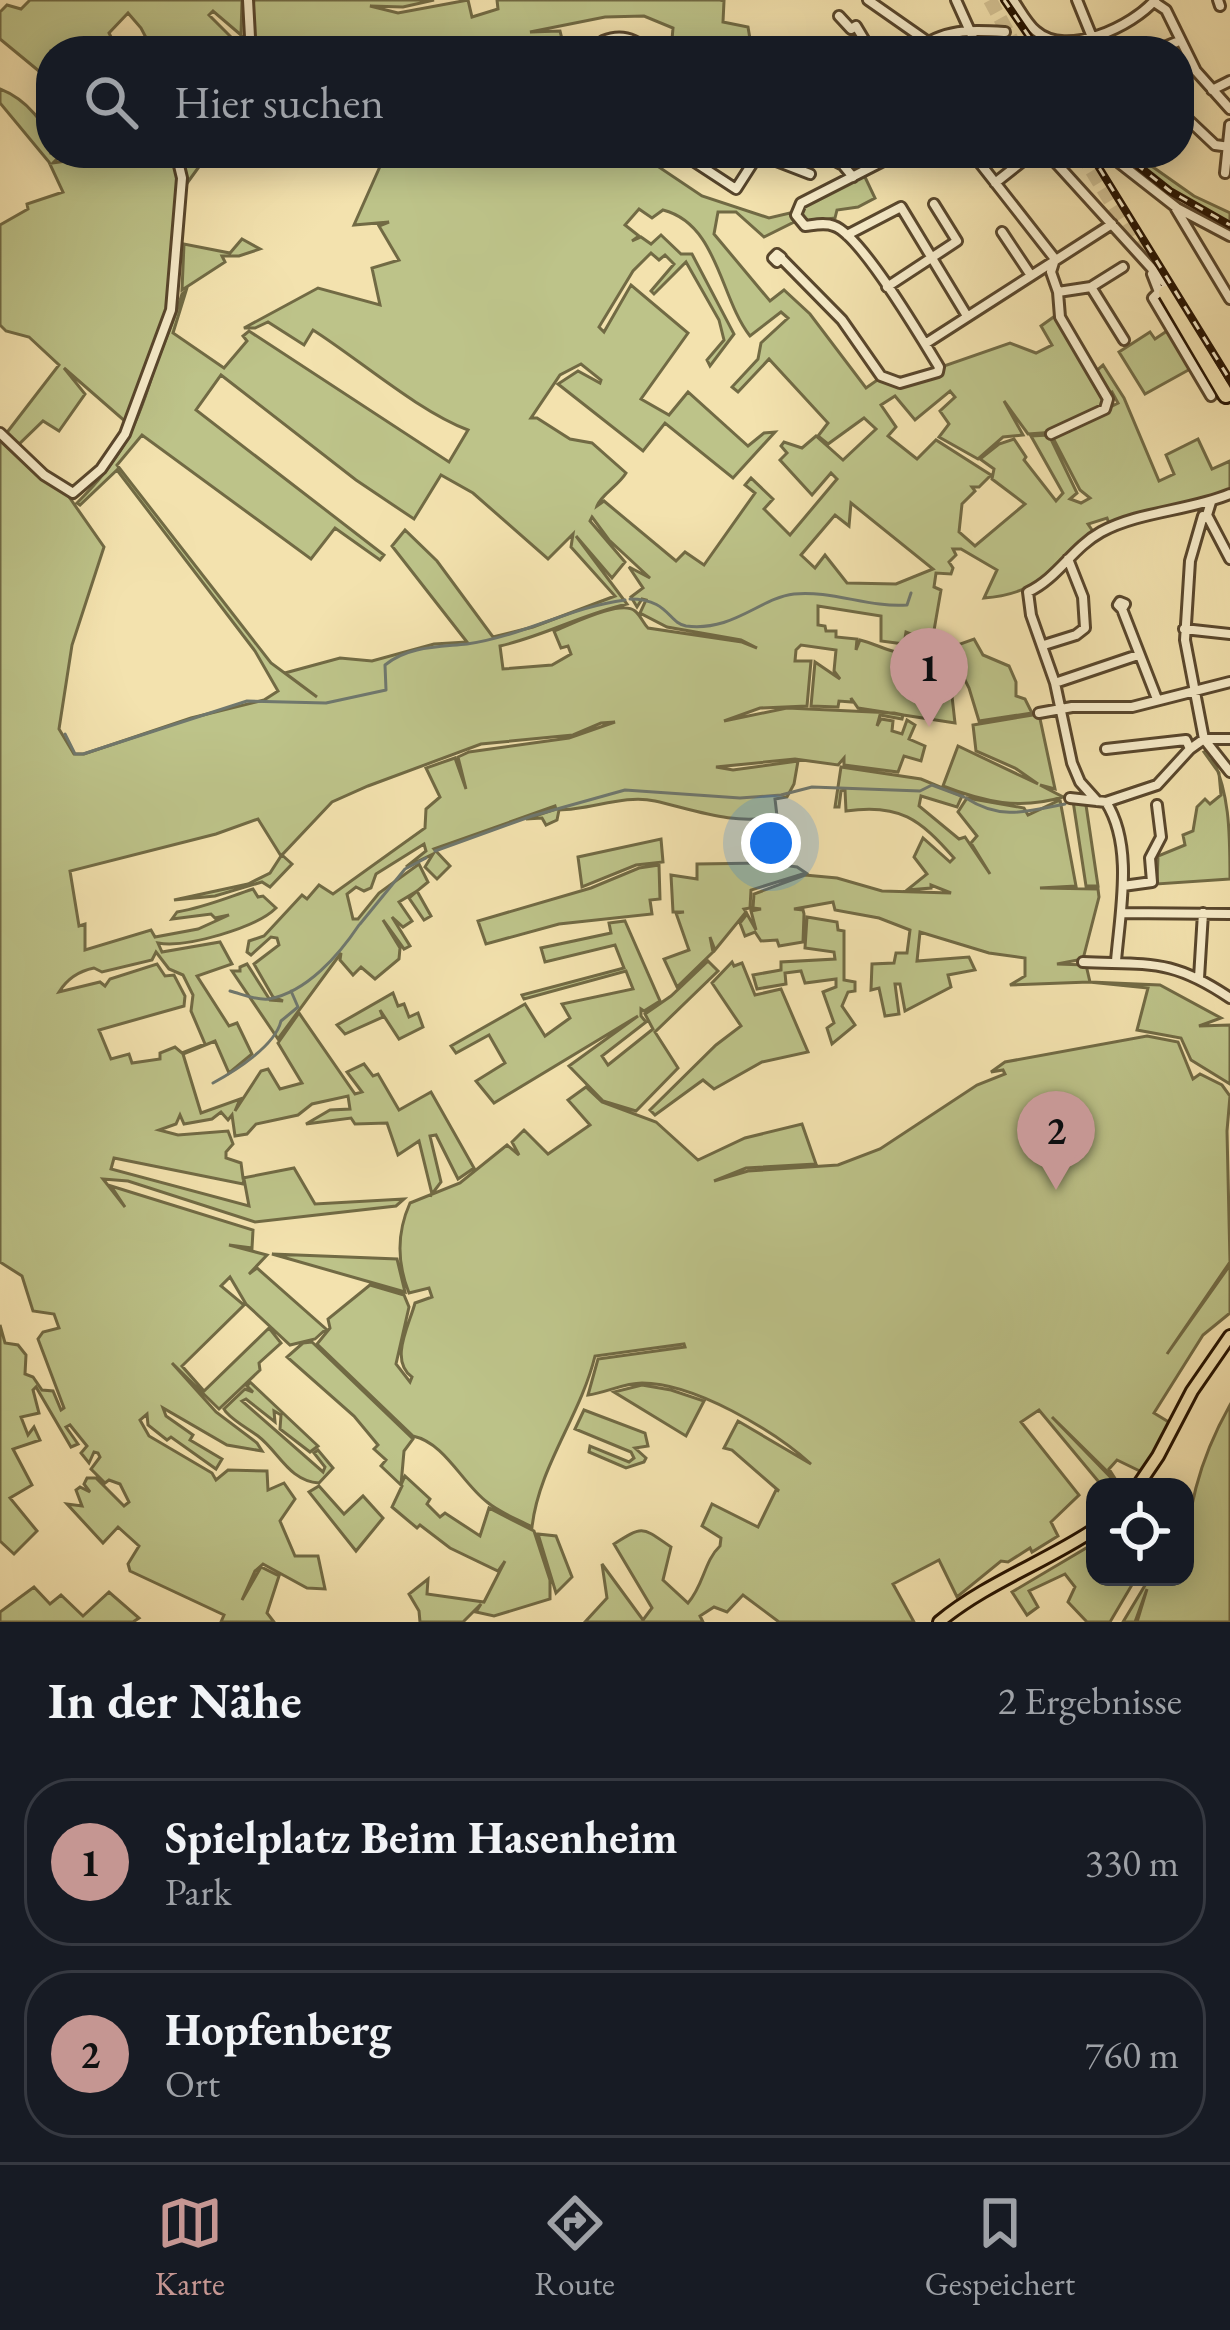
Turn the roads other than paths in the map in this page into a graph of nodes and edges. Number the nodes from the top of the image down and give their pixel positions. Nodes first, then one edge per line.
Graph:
1 (248, 0) edge
2 (868, 0) edge
3 (956, 0) edge
4 (1013, 0) edge
5 (1077, 0) edge
6 (1154, 1) edge
7 (839, 16) dead end
8 (968, 29) junction
9 (1006, 32) dead end
10 (250, 36) edge
11 (862, 36) edge
12 (921, 36) edge
13 (945, 36) edge
14 (972, 36) edge
15 (1045, 36) edge
16 (1089, 36) edge
17 (1095, 36) edge
18 (1176, 36) edge
19 (1194, 64) edge
20 (1230, 81) edge
21 (1212, 90) junction
22 (1230, 109) edge
23 (1194, 125) edge
24 (1230, 125) edge
25 (1228, 147) edge
26 (180, 168) edge
27 (704, 168) edge
28 (749, 168) edge
29 (795, 168) edge
30 (846, 168) edge
31 (871, 168) edge
32 (984, 168) edge
33 (1014, 168) edge
34 (1061, 168) edge
35 (1128, 168) edge
36 (1225, 173) dead end
37 (810, 174) dead end
38 (854, 177) junction
39 (995, 183) junction
40 (934, 204) dead end
41 (1177, 208) junction
42 (1112, 224) junction
43 (1002, 232) dead end
44 (848, 235) junction
45 (1230, 236) edge
46 (933, 256) junction
47 (781, 259) dead end
48 (1055, 259) junction
49 (1123, 267) dead end
50 (1030, 274) junction
51 (887, 286) junction
52 (1091, 287) junction
53 (1164, 291) joint
54 (1058, 292) junction
55 (1230, 298) edge
56 (967, 316) junction
57 (1124, 340) dead end
58 (925, 344) junction
59 (1222, 397) edge
60 (0, 433) edge
61 (1051, 434) dead end
62 (1230, 494) edge
63 (1203, 512) junction
64 (1068, 559) junction
65 (1230, 559) edge
66 (1122, 609) dead end
67 (1184, 629) junction
68 (1230, 634) edge
69 (1044, 645) junction
70 (1138, 656) junction
71 (1230, 682) edge
72 (1054, 683) junction
73 (1194, 688) junction
74 (1157, 699) junction
75 (1060, 709) junction
76 (1039, 712) dead end
77 (1230, 739) edge
78 (1193, 742) junction
79 (1106, 749) dead end
80 (1230, 772) edge
81 (1087, 792) junction
82 (1101, 801) junction
83 (1157, 806) dead end
84 (1123, 886) junction
85 (1121, 913) junction
86 (1203, 913) junction
87 (1230, 914) edge
88 (1083, 962) dead end
89 (1116, 962) junction
90 (1199, 978) junction
91 (1230, 998) edge
92 (1230, 1336) edge
93 (1143, 1478) edge
94 (1086, 1534) edge
95 (939, 1622) edge

1 - 10 street
2 - 12 street
3 - 8 street
4 - 15 street
5 - 16 street
6 - 17 street
6 - 18 street
7 - 11 street
8 - 9 street
8 - 13 street
8 - 14 street
19 - 21 street
20 - 21 street
21 - 22 street
23 - 25 street
24 - 25 street
25 - 36 street
26 - 60 street
27 - 28 street
29 - 37 street
30 - 38 street
31 - 38 street
32 - 39 street
33 - 39 street
34 - 42 street
35 - 41 street
38 - 44 street
39 - 48 street
40 - 46 street
41 - 45 street
41 - 55 street
42 - 48 street
42 - 53 street
43 - 50 street
44 - 46 street
44 - 51 street
46 - 51 street
46 - 56 street
47 - 58 street
48 - 50 street
48 - 54 street
49 - 52 street
50 - 56 street
51 - 58 street
52 - 54 street
52 - 57 street
53 - 59 highway
54 - 61 street
56 - 58 street
62 - 63 street
63 - 64 street
63 - 65 street
63 - 67 street
64 - 69 street
64 - 69 street
66 - 70 street
67 - 68 street
67 - 73 street
69 - 72 street
70 - 72 street
70 - 74 street
71 - 73 street
72 - 75 street
73 - 74 street
73 - 78 street
74 - 75 street
75 - 76 street
75 - 81 street
77 - 78 street
78 - 79 street
78 - 80 street
78 - 82 street
81 - 82 street
81 - 82 street
82 - 84 street
83 - 84 street
84 - 85 street
85 - 86 street
85 - 89 street
86 - 87 street
86 - 90 street
88 - 89 street
89 - 90 street
90 - 91 street
92 - 93 main road
94 - 95 main road

